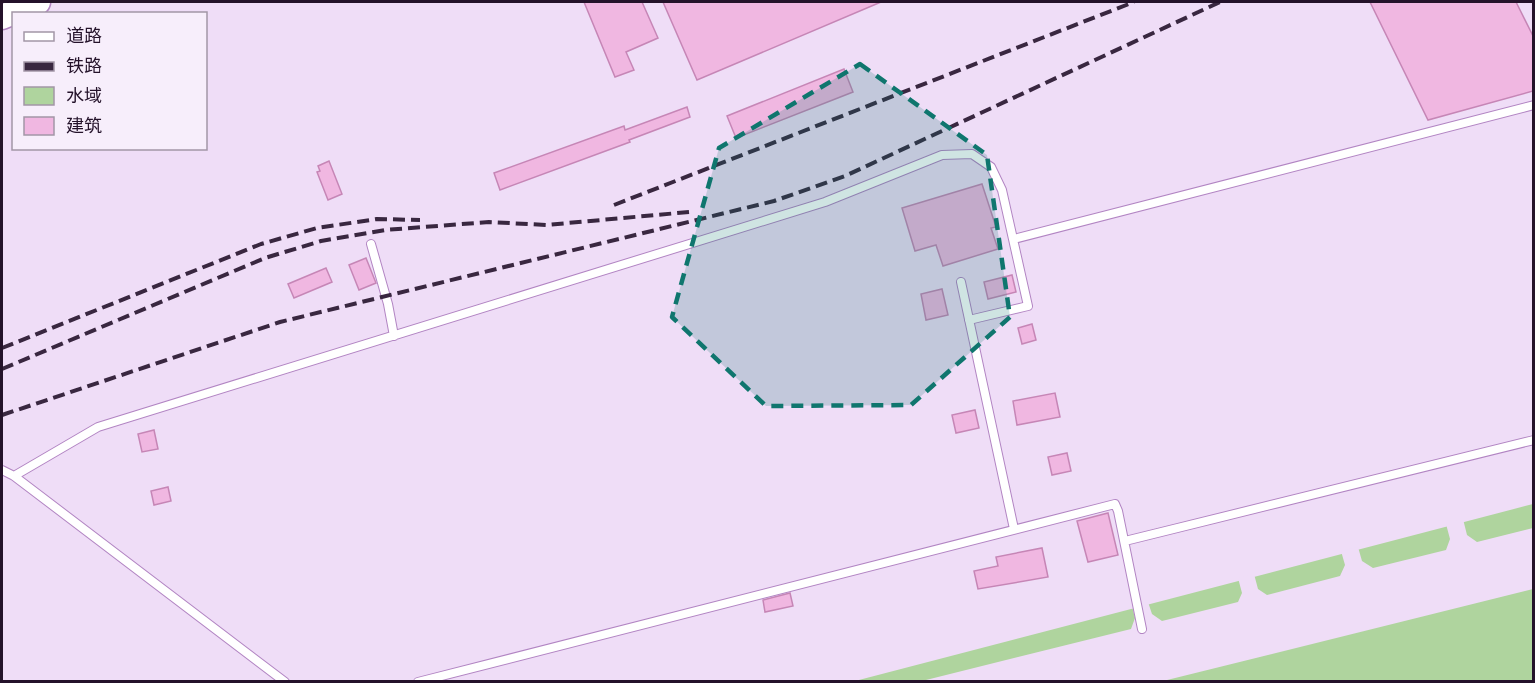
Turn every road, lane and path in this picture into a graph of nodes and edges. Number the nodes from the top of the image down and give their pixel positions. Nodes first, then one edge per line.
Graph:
1 (38, 2) edge
2 (14, 12) edge
3 (1533, 105) edge
4 (1014, 239) junction
5 (371, 244) dead end
6 (961, 282) dead end
7 (969, 320) junction
8 (394, 336) junction
9 (1533, 440) edge
10 (2, 470) edge
11 (14, 476) junction
12 (1014, 529) junction
13 (1125, 541) junction
14 (1142, 629) dead end
15 (285, 681) edge
16 (418, 681) edge

1 - 2 main road
3 - 4 lane
4 - 7 lane
4 - 8 lane
5 - 8 lane
6 - 7 lane
7 - 12 lane
8 - 11 lane
9 - 13 lane
10 - 11 lane
11 - 15 lane
12 - 13 lane
12 - 16 lane
13 - 14 lane

